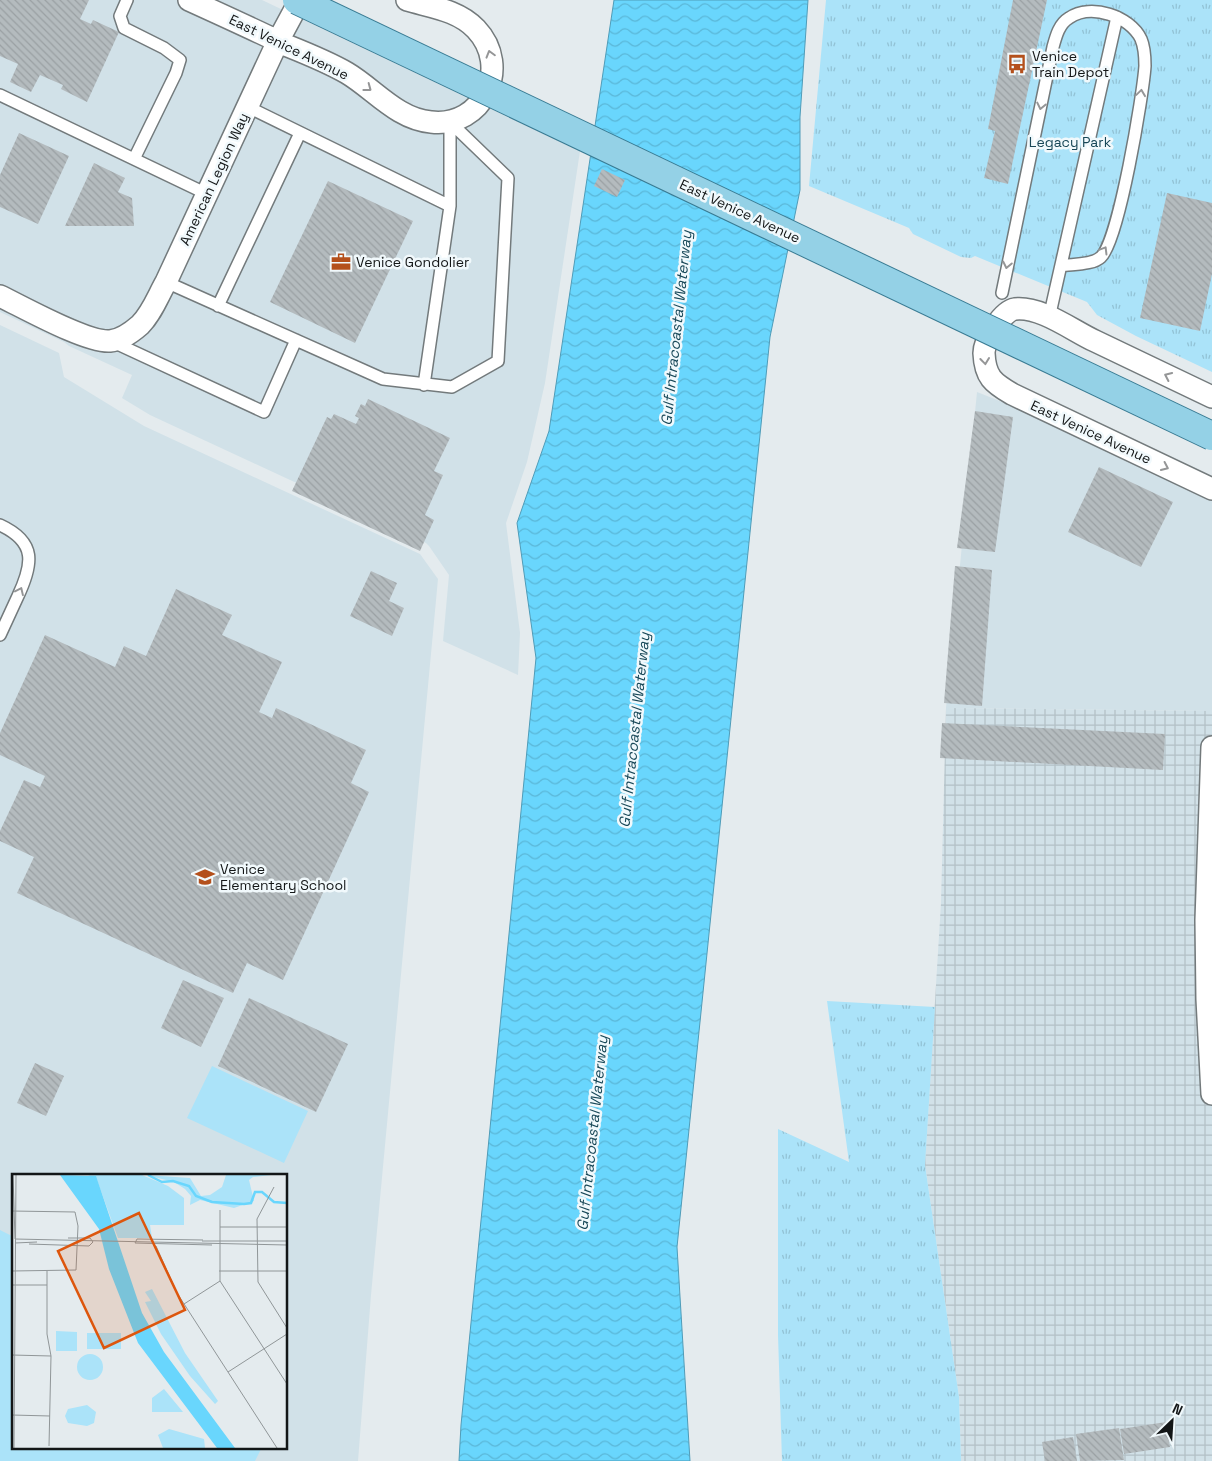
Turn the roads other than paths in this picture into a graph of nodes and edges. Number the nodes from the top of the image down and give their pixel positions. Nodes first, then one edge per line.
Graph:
1 (127, 0) edge
2 (189, 0) edge
3 (298, 0) edge
4 (407, 0) edge
5 (1117, 17) junction
6 (278, 41) junction
7 (0, 95) edge
8 (248, 107) junction
9 (450, 122) junction
10 (300, 133) junction
11 (134, 159) junction
12 (207, 194) junction
13 (450, 206) junction
14 (1061, 266) junction
15 (166, 282) junction
16 (1002, 293) dead end
17 (0, 296) edge
18 (218, 306) junction
19 (1050, 318) junction
20 (296, 340) junction
21 (111, 341) junction
22 (424, 385) junction
23 (1212, 397) edge
24 (1212, 436) edge
25 (1212, 489) edge
26 (0, 524) edge
27 (0, 635) edge
28 (1212, 747) edge
29 (1209, 988) edge
30 (1212, 1094) edge

1 - 11 lane
2 - 6 street, East Venice Avenue
3 - 6 street, American Legion Way
3 - 24 main road, East Venice Avenue, bridge
9 -> 4 street
5 - 14 lane
14 -> 5 lane
5 -> 16 lane
6 - 8 street, American Legion Way
6 -> 9 street, East Venice Avenue
7 - 11 lane
8 - 10 lane
8 - 12 street, American Legion Way
9 - 13 lane
9 - 22 lane
10 - 13 lane
10 - 18 lane
11 - 12 lane
12 - 15 street, American Legion Way
13 - 22 lane
14 - 19 lane
15 - 18 lane
15 - 21 street, American Legion Way
17 - 21 street
18 - 20 lane
23 -> 19 street, East Venice Avenue
19 -> 25 street, East Venice Avenue
20 - 21 lane
20 - 22 lane
27 -> 26 lane
28 - 29 street
29 - 30 street

